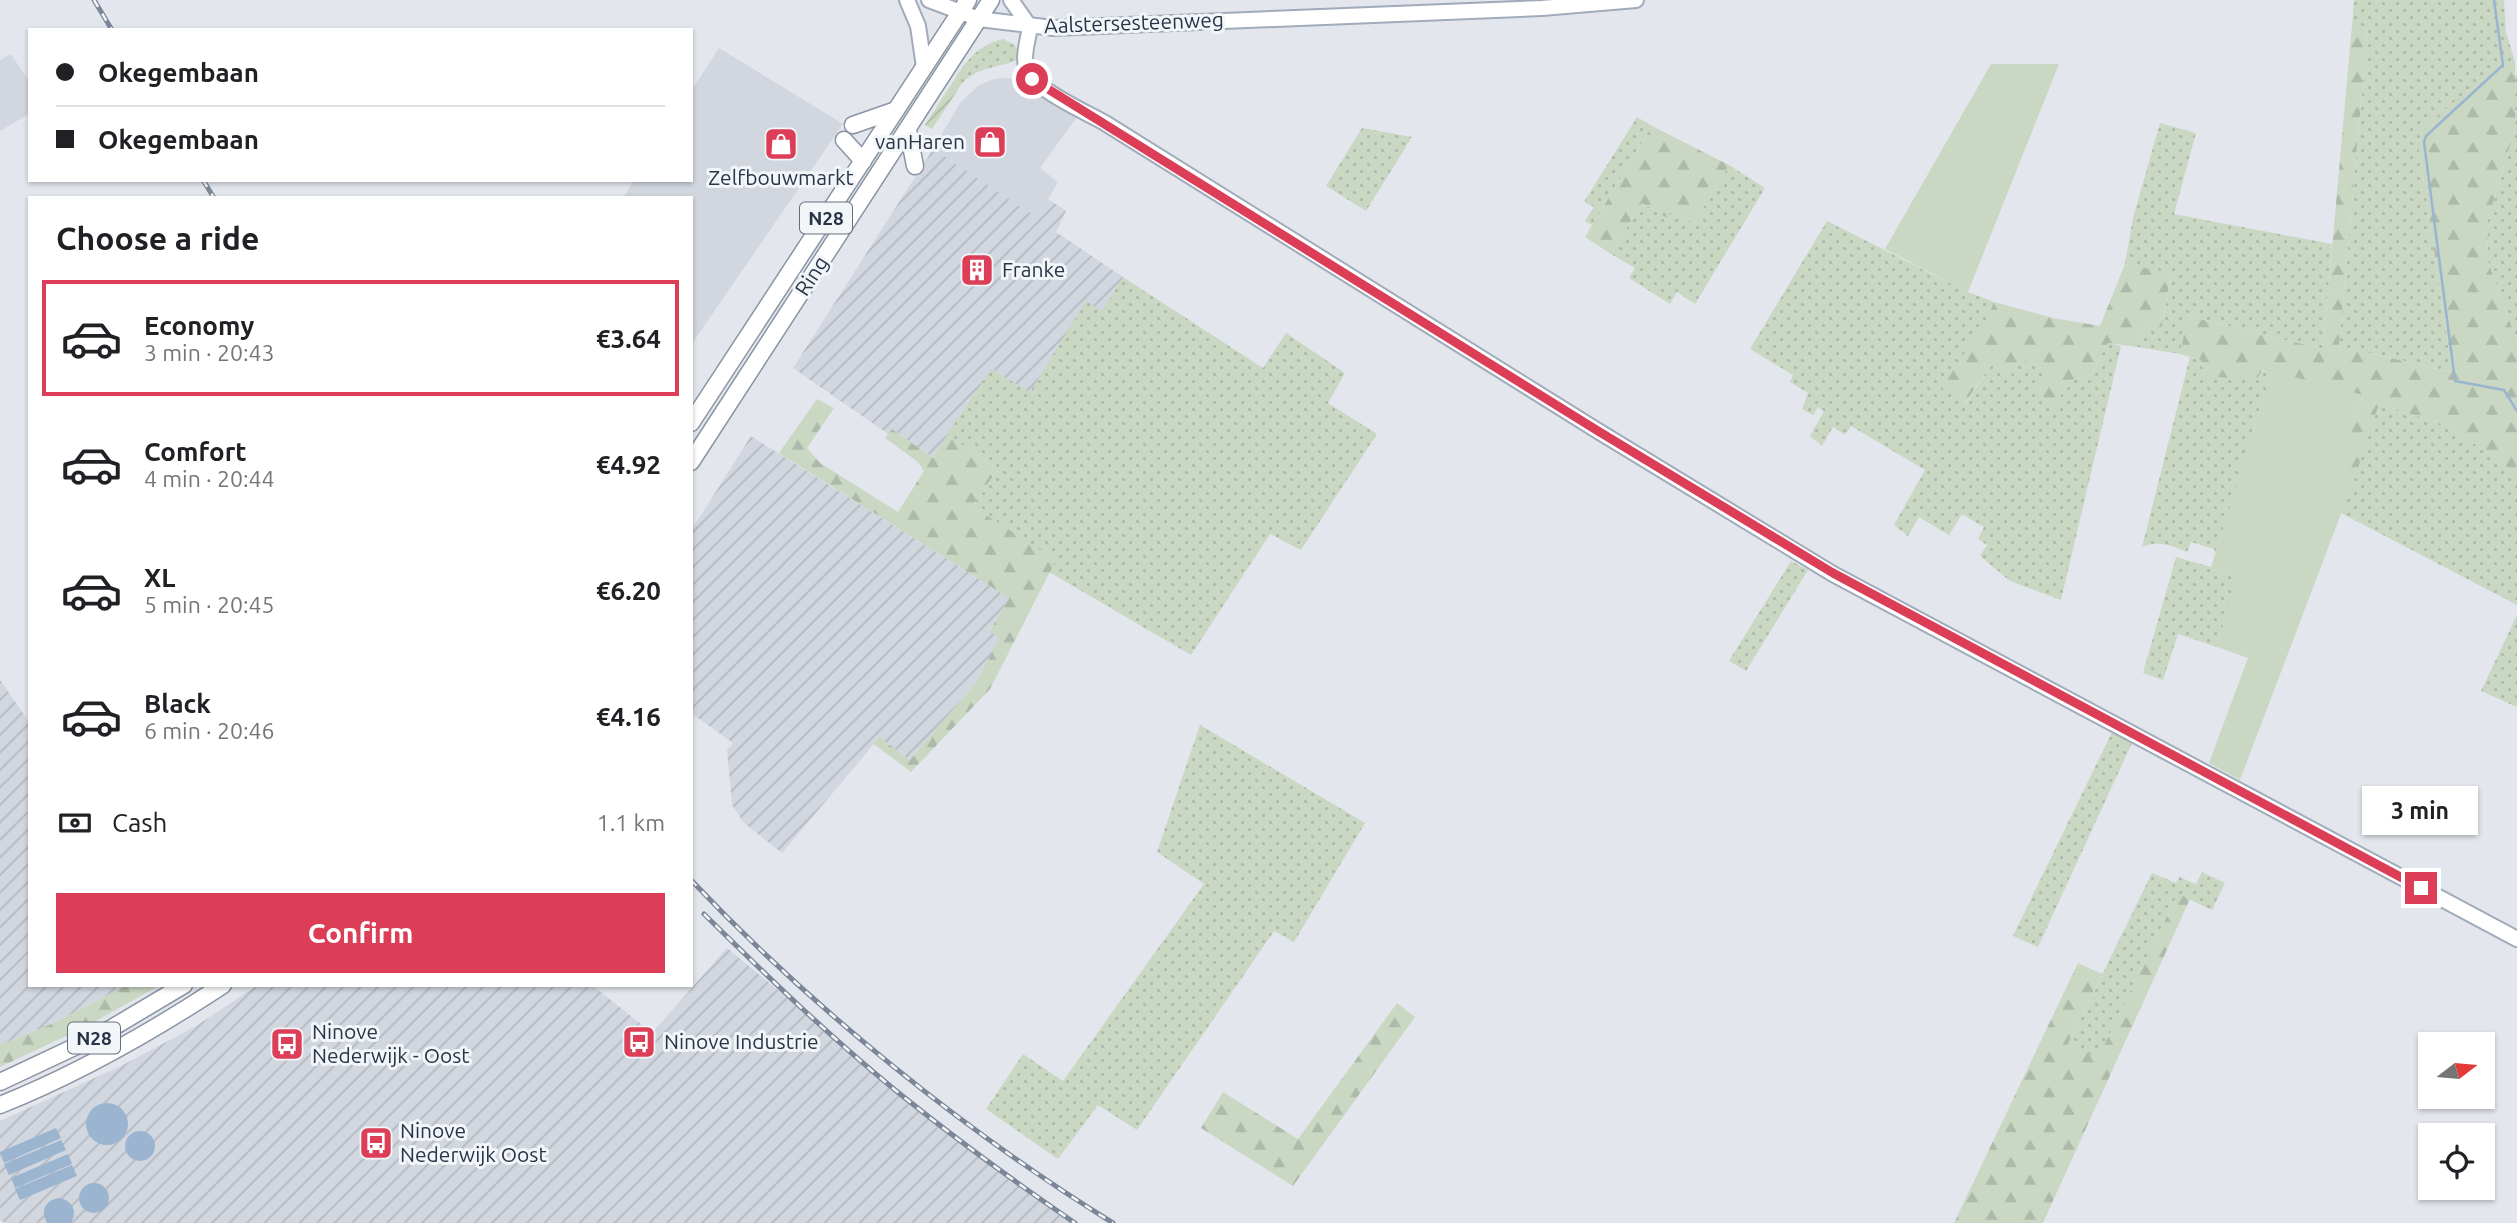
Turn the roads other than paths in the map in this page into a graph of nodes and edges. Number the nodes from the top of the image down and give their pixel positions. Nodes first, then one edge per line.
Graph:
1 (906, 0) edge
2 (929, 0) edge
3 (990, 0) edge
4 (1011, 0) edge
5 (1636, 0) edge
6 (964, 7) edge
7 (979, 19) junction
8 (1030, 27) junction
9 (924, 67) junction
10 (896, 110) junction
11 (853, 125) dead end
12 (908, 130) junction
13 (844, 140) dead end
14 (863, 161) junction
15 (915, 166) dead end
16 (693, 421) edge
17 (693, 459) edge
18 (2517, 939) edge
19 (181, 987) edge
20 (220, 987) edge
21 (0, 1082) edge
22 (0, 1105) edge

1 - 9 main road
2 - 6 main road, Aalstersesteenweg
3 - 7 highway, N28
4 - 8 main road
5 - 8 main road, Aalstersesteenweg
6 - 7 main road, Aalstersesteenweg
6 - 9 highway, Ring / N28
7 - 8 main road, Aalstersesteenweg
7 - 12 highway, Ring / N28
8 - 18 main road
9 - 10 highway, Ring / N28
10 - 11 highway
10 - 14 highway, Ring / N28
12 - 15 highway
12 - 17 highway, Ring / N28
13 - 14 highway
14 - 16 highway, Ring / N28
19 - 21 highway, N28
20 - 22 highway, N28

